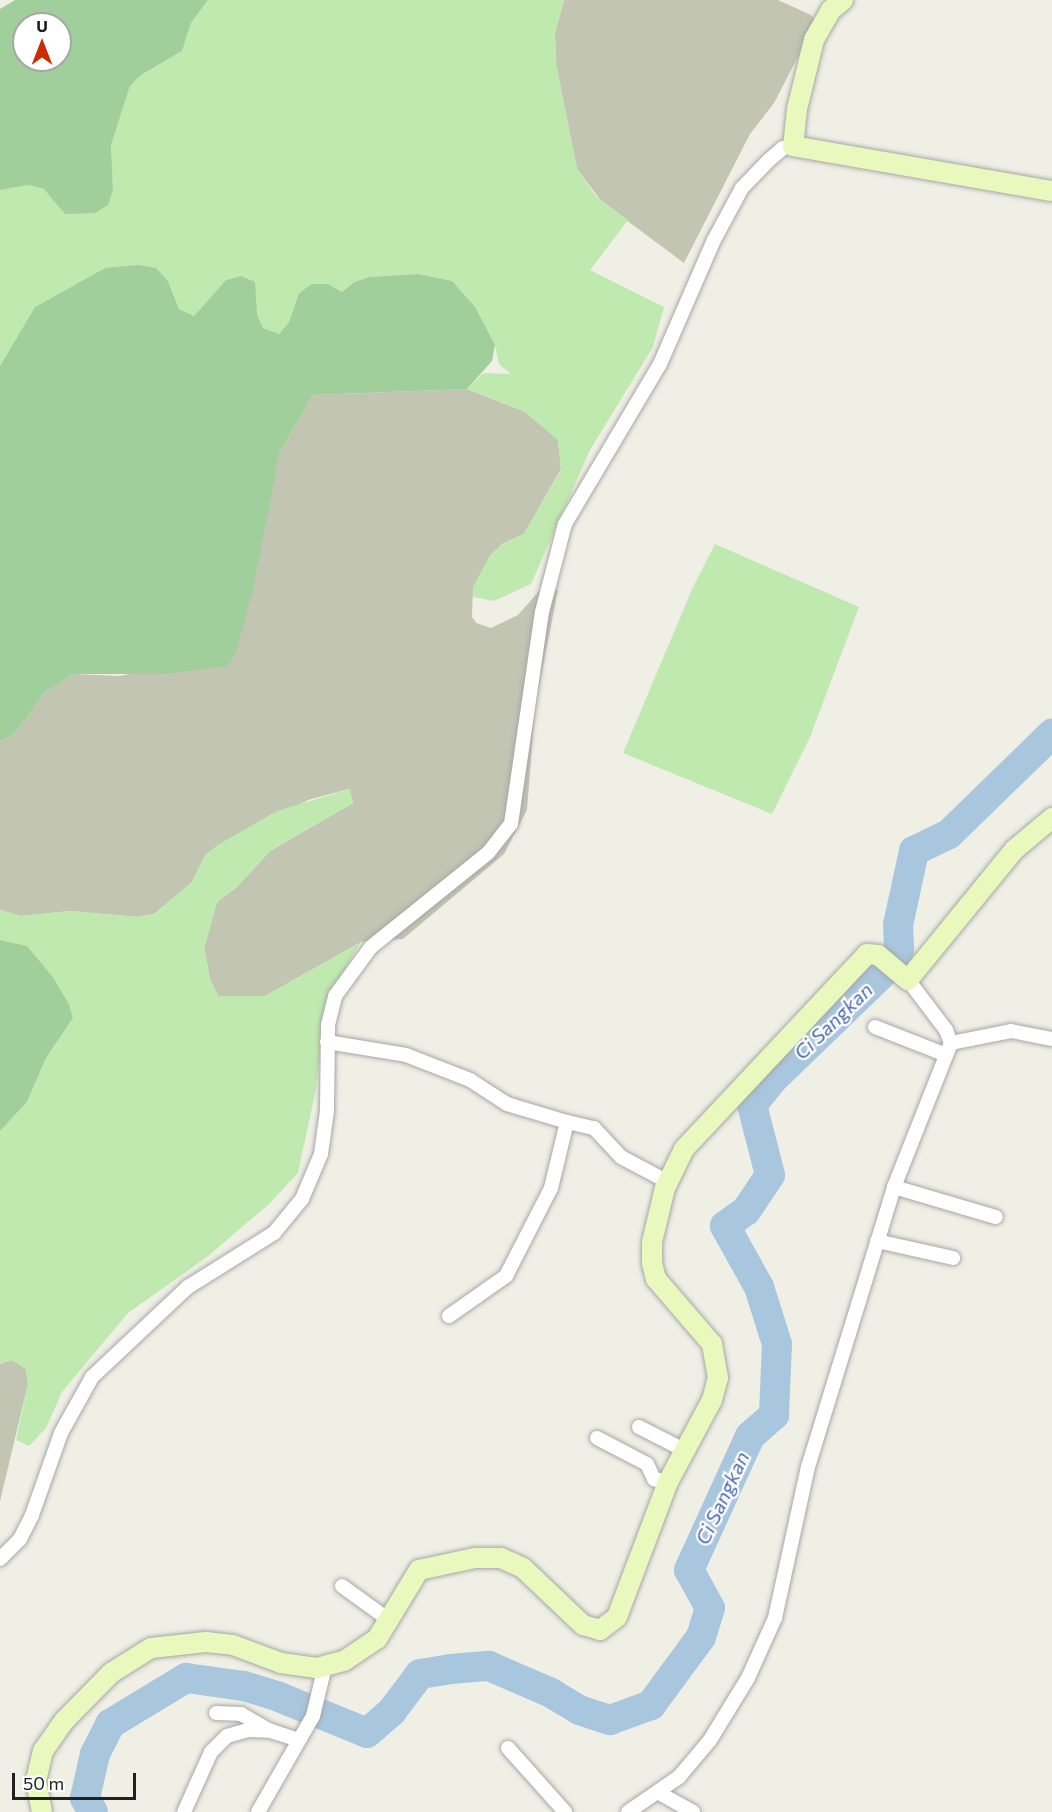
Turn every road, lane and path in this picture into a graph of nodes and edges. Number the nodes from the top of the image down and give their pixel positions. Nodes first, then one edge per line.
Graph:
1 (843, 0) edge
2 (794, 146) junction
3 (1052, 191) edge
4 (1052, 818) edge
5 (906, 979) junction
6 (875, 1027) dead end
7 (1052, 1039) edge
8 (327, 1042) junction
9 (948, 1049) junction
10 (567, 1122) junction
11 (661, 1177) junction
12 (894, 1187) junction
13 (996, 1217) dead end
14 (877, 1240) junction
15 (953, 1258) dead end
16 (449, 1316) dead end
17 (639, 1427) dead end
18 (597, 1438) dead end
19 (678, 1445) junction
20 (661, 1481) junction
21 (0, 1559) edge
22 (342, 1586) dead end
23 (380, 1613) junction
24 (325, 1666) junction
25 (216, 1713) dead end
26 (271, 1731) junction
27 (298, 1740) junction
28 (508, 1748) dead end
29 (659, 1793) junction
30 (678, 1809) edge
31 (42, 1812) edge
32 (184, 1812) edge
33 (258, 1812) edge
34 (565, 1812) edge
35 (628, 1812) edge
36 (693, 1812) edge

1 - 2 street
2 - 3 street
2 - 8 street
4 - 5 street
5 - 9 street
5 - 11 street
6 - 9 street
7 - 9 street
8 - 10 street
8 - 21 street
9 - 12 street
10 - 11 street
10 - 16 street
11 - 19 street
12 - 13 street
12 - 14 street
14 - 15 street
14 - 29 street
17 - 19 street
18 - 20 street
19 - 20 street
20 - 23 street
22 - 23 street
23 - 24 street
24 - 27 street
24 - 31 street
25 - 26 street
26 - 27 street
26 - 32 street
27 - 33 street
28 - 34 street
29 - 30 street
29 - 35 street
30 - 36 street

